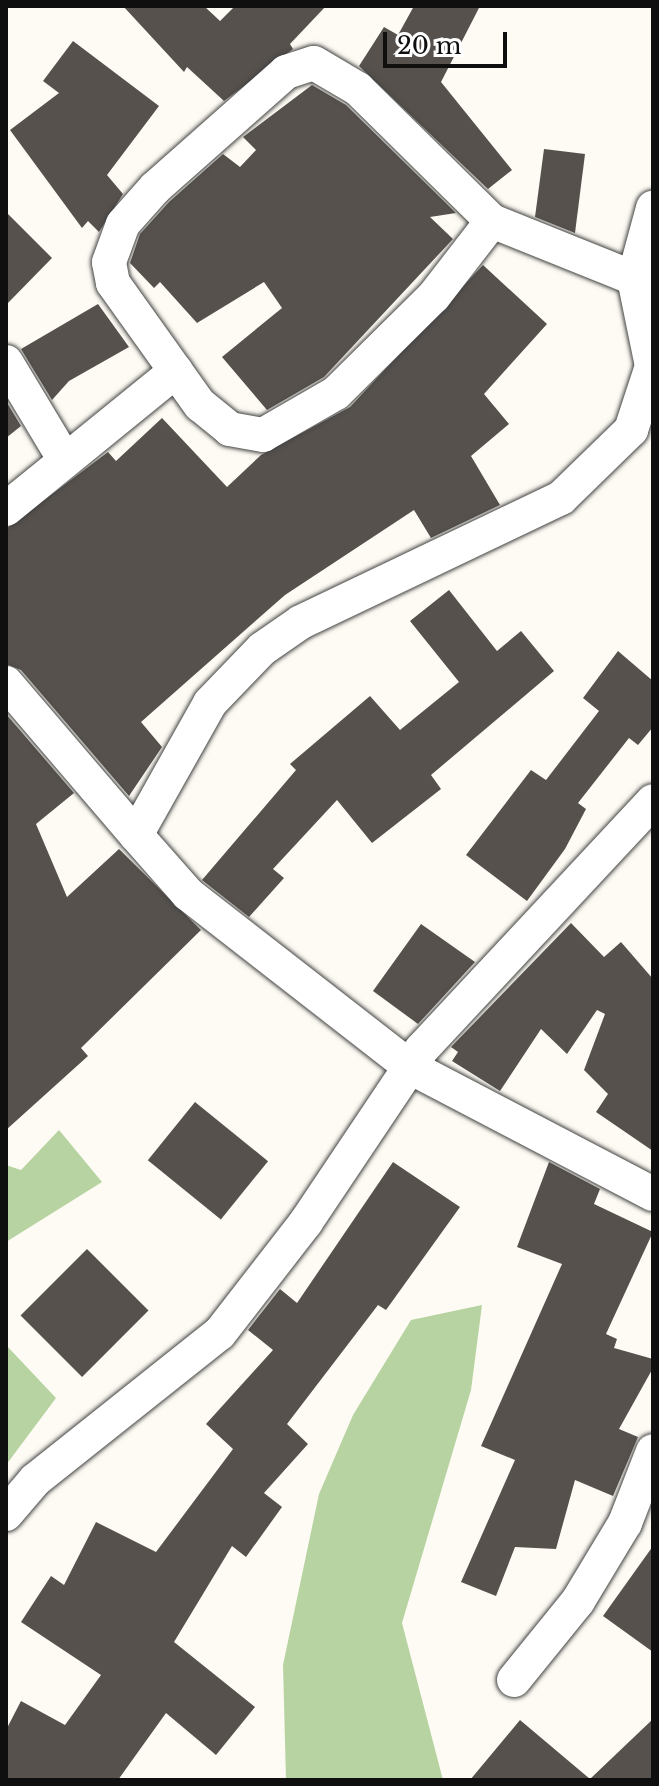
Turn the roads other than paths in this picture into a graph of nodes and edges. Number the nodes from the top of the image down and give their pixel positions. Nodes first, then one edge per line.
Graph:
1 (653, 208) edge
2 (492, 221) junction
3 (634, 278) junction
4 (6, 362) edge
5 (176, 371) junction
6 (65, 460) junction
7 (6, 509) edge
8 (6, 683) edge
9 (653, 801) edge
10 (136, 835) junction
11 (410, 1067) junction
12 (653, 1194) edge
13 (653, 1451) edge
14 (6, 1514) edge
15 (514, 1680) dead end

1 - 3 street
2 - 3 street
2 - 5 street
2 - 5 street
3 - 10 street
4 - 6 street
5 - 6 street
6 - 7 street
8 - 10 street
9 - 11 street
10 - 11 street
11 - 12 street
11 - 14 street
13 - 15 street

